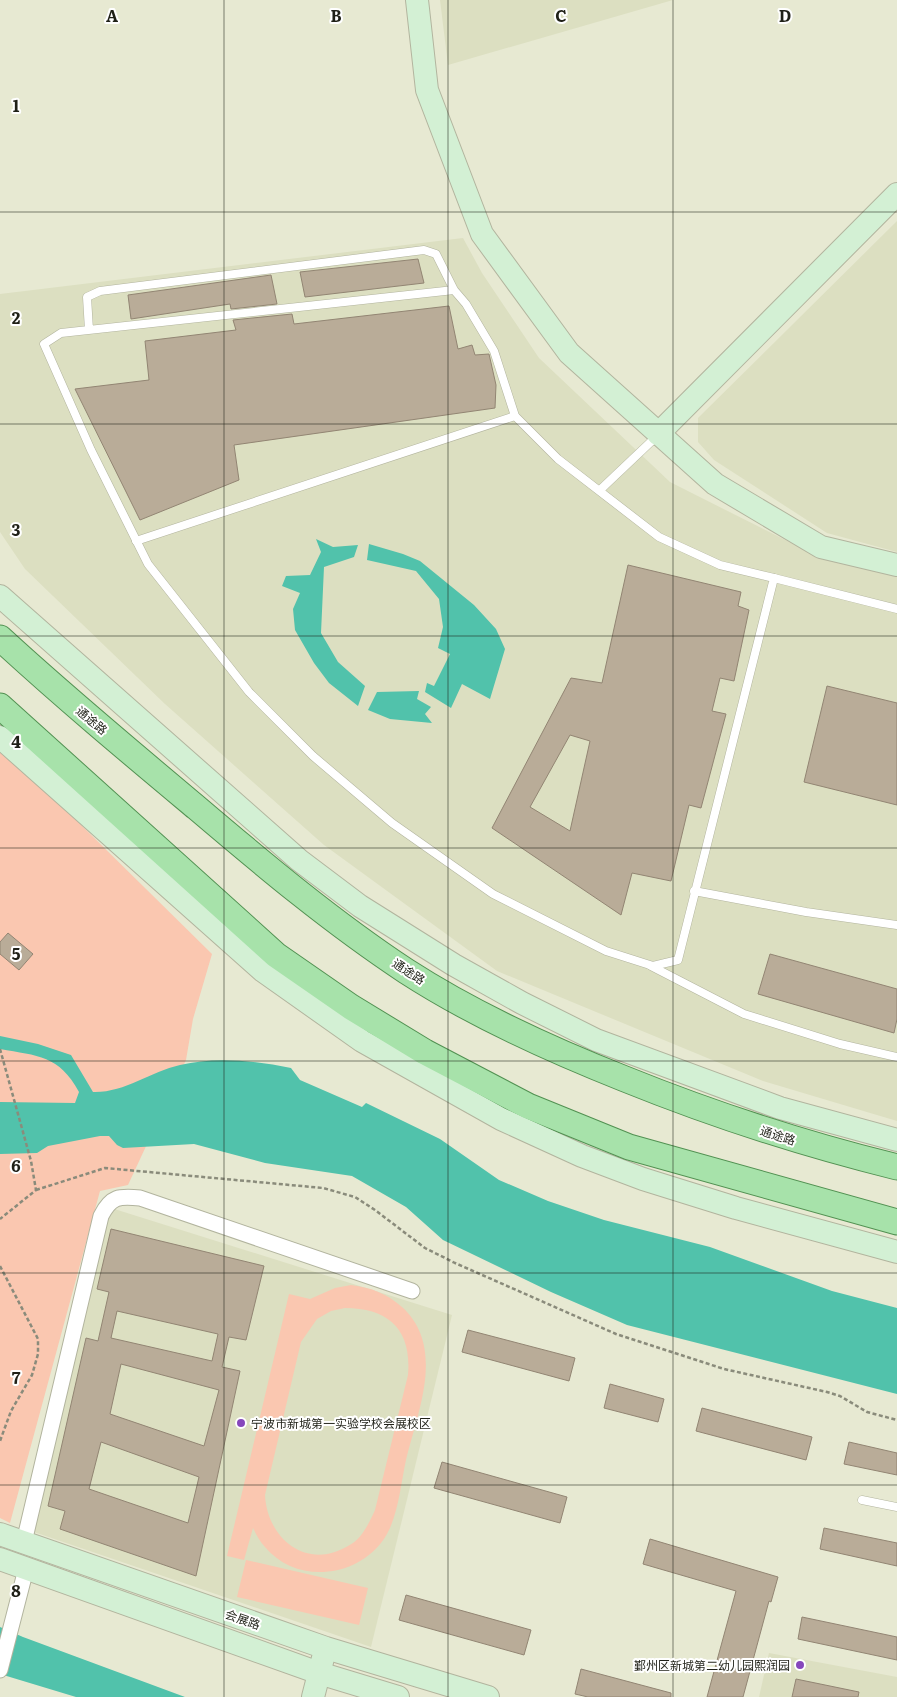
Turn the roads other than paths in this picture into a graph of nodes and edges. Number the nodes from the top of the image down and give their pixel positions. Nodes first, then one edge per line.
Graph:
1 (417, 0) edge
2 (897, 194) edge
3 (454, 290) junction
4 (88, 330) junction
5 (515, 416) junction
6 (658, 434) junction
7 (600, 490) junction
8 (136, 541) junction
9 (897, 565) edge
10 (774, 578) junction
11 (0, 596) edge
12 (897, 609) edge
13 (0, 638) edge
14 (0, 706) edge
15 (0, 737) edge
16 (694, 891) junction
17 (897, 924) edge
18 (647, 964) junction
19 (897, 1057) edge
20 (897, 1140) edge
21 (897, 1167) edge
22 (897, 1222) edge
23 (897, 1252) edge
24 (412, 1291) dead end
25 (862, 1500) dead end
26 (897, 1507) edge
27 (0, 1534) edge
28 (24, 1542) junction
29 (0, 1559) edge
30 (26, 1570) junction
31 (326, 1648) junction
32 (0, 1670) edge
33 (319, 1673) junction
34 (314, 1697) edge
35 (398, 1697) edge
36 (488, 1697) edge

1 - 6 street
2 - 6 street
3 - 4 lane
3 - 4 lane
3 - 5 lane
4 - 8 lane
5 - 7 lane
5 - 8 lane
6 - 7 lane
6 - 9 street
7 - 10 lane
8 - 18 lane
10 - 12 lane
10 - 16 lane
11 - 20 street
13 - 21 main road, 通途路
14 - 22 main road
15 - 23 street
16 - 17 lane
16 - 18 lane
18 - 19 lane
24 - 28 street
25 - 26 lane
27 - 28 street, 会展路
28 - 31 street, 会展路
29 - 30 street, 会展路
30 - 32 street
30 - 33 street, 会展路
31 - 33 street
31 - 36 street, 会展路
33 - 34 street
33 - 35 street, 会展路

